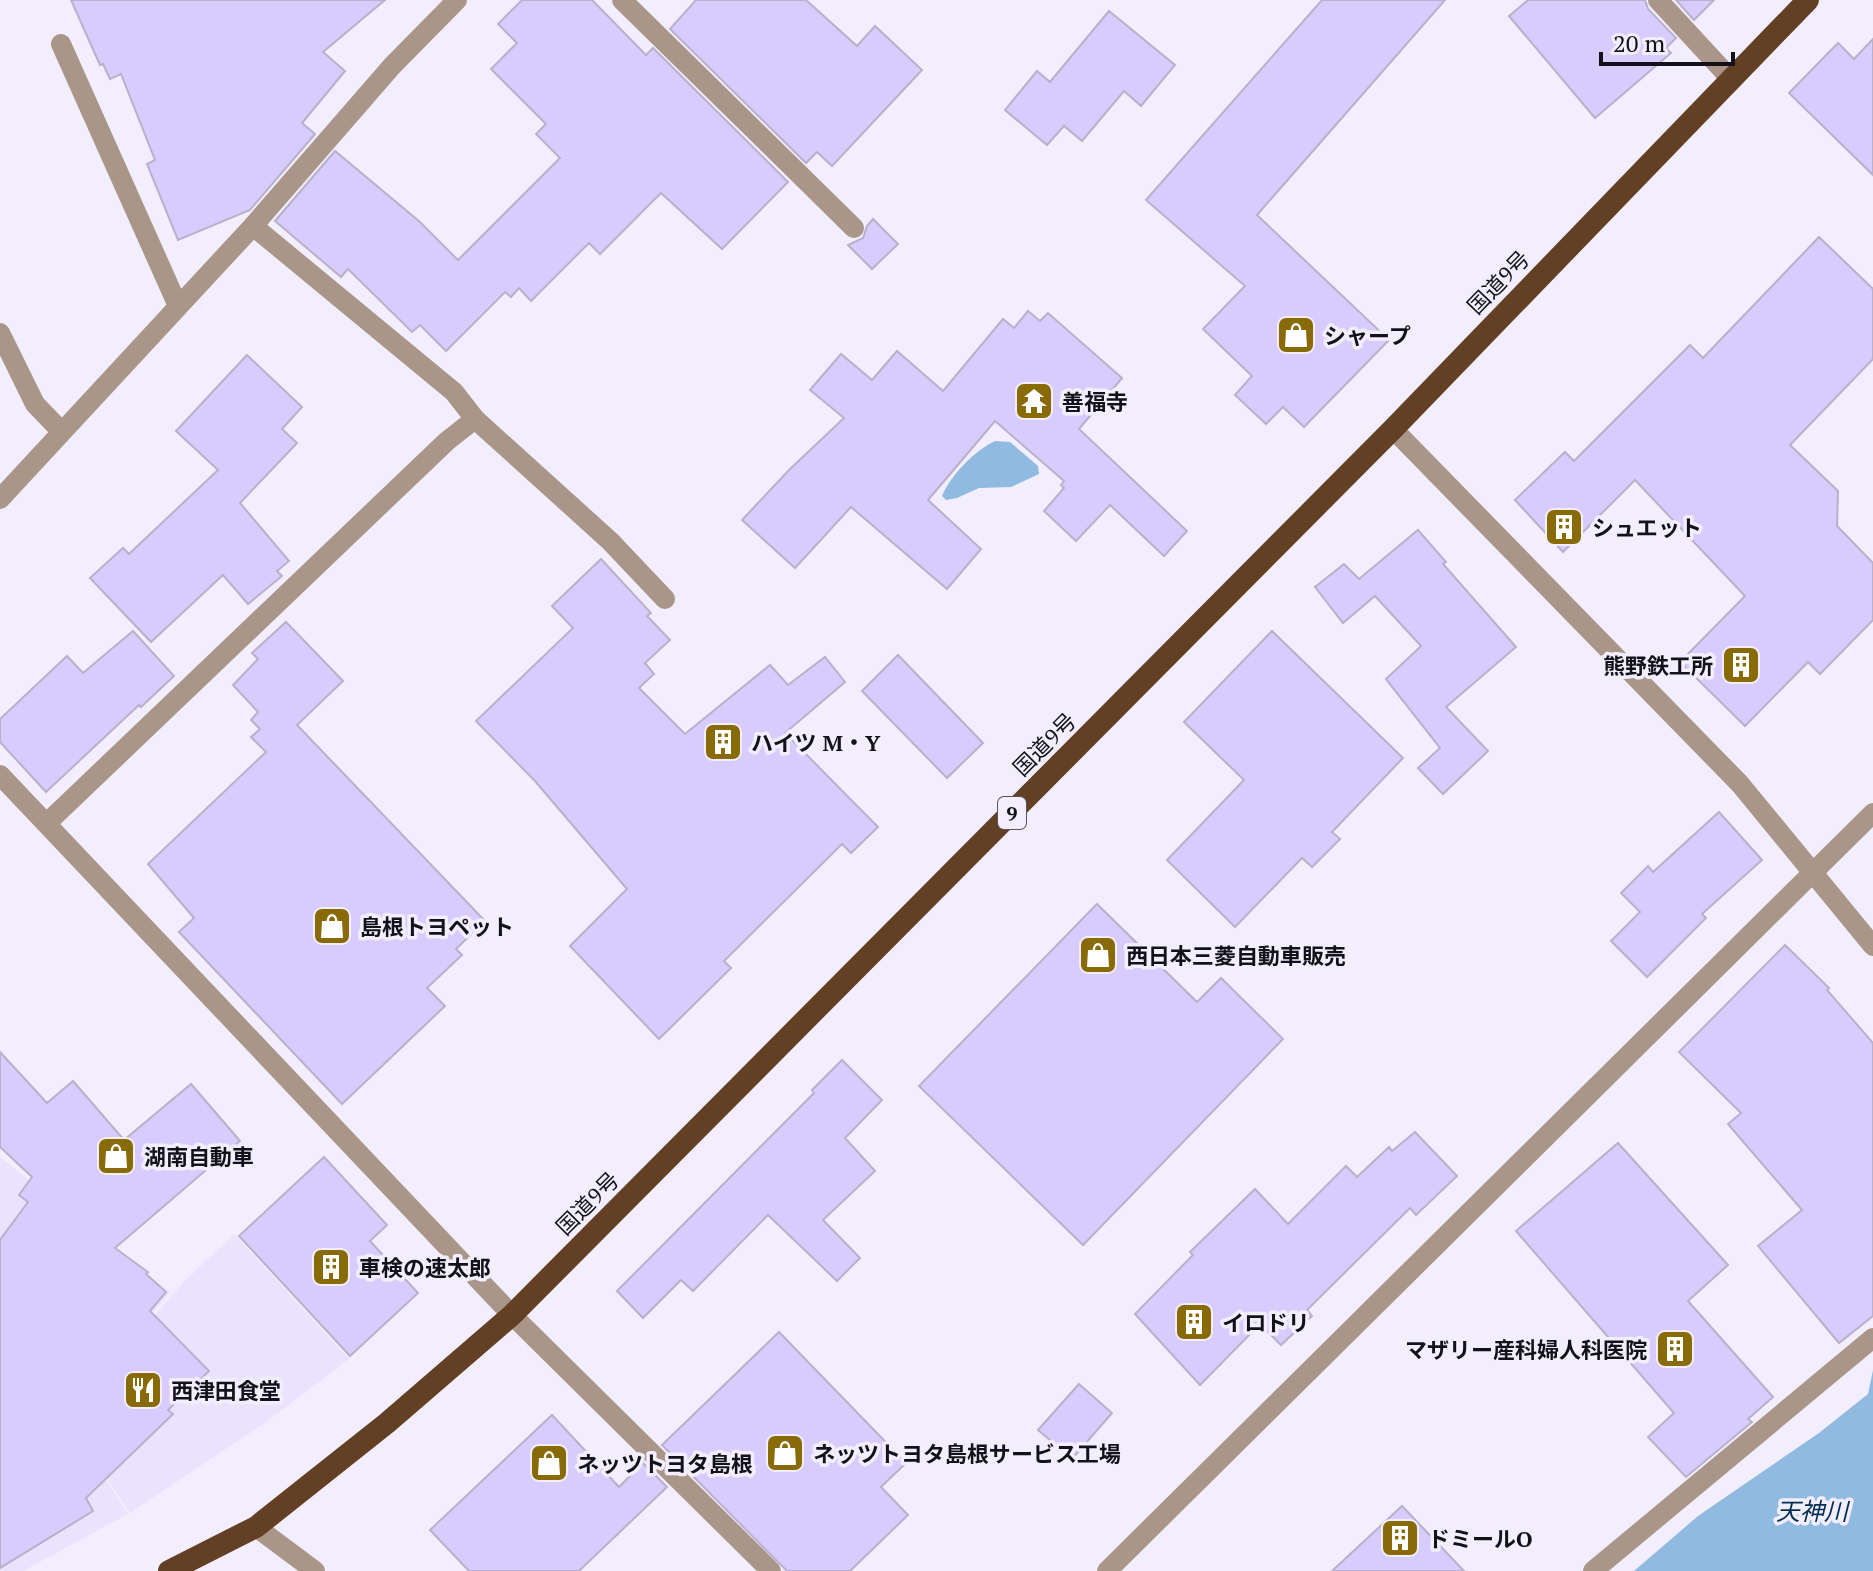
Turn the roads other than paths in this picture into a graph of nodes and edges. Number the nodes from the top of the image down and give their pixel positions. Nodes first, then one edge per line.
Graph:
1 (457, 0) edge
2 (622, 0) edge
3 (1658, 0) edge
4 (1808, 0) edge
5 (61, 44) dead end
6 (1730, 78) junction
7 (253, 226) junction
8 (854, 228) dead end
9 (178, 306) junction
10 (0, 333) edge
11 (475, 419) junction
12 (1393, 429) junction
13 (61, 431) junction
14 (0, 499) edge
15 (665, 599) dead end
16 (0, 775) edge
17 (1873, 813) edge
18 (47, 823) junction
19 (1813, 875) junction
20 (1873, 946) edge
21 (512, 1315) junction
22 (1873, 1338) edge
23 (256, 1527) junction
24 (169, 1571) edge
25 (315, 1571) edge
26 (771, 1571) edge
27 (1107, 1571) edge
28 (1593, 1571) edge

1 - 7 street
2 - 8 street
3 - 6 street
4 - 6 highway, 国道9号 / 9
5 - 9 street
6 - 12 highway, 国道9号 / 9
7 - 9 street
7 - 11 street
9 - 13 street
10 - 13 street
11 - 15 street
11 - 18 street
12 - 19 street
12 - 21 highway, 国道9号 / 9
13 - 14 street
16 - 18 street
17 - 19 street
18 - 21 street
19 - 20 street
19 - 27 street
21 - 23 highway, 国道9号 / 9
21 - 26 street
22 - 28 street
23 - 24 highway, 国道9号 / 9
23 - 25 street

